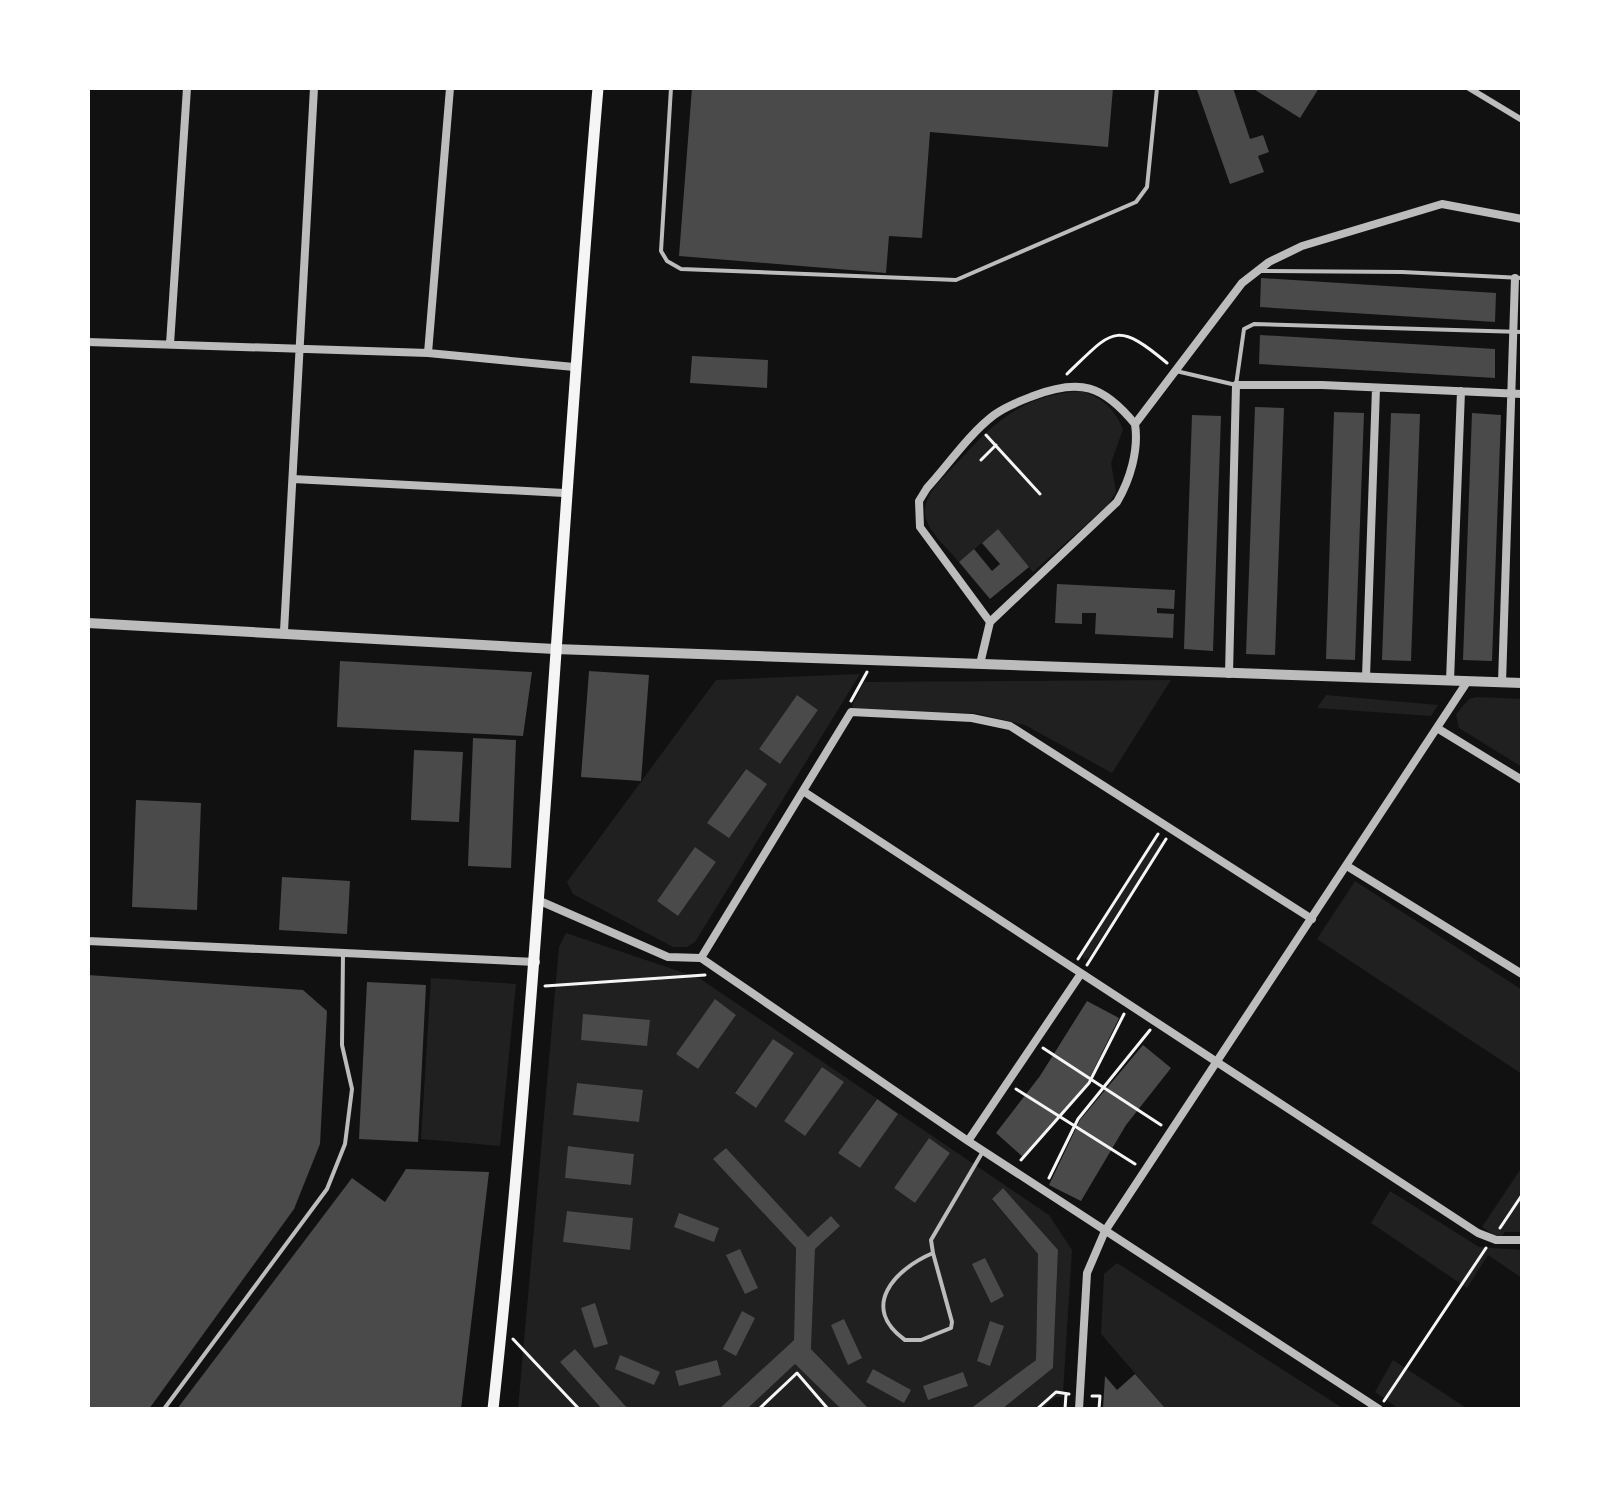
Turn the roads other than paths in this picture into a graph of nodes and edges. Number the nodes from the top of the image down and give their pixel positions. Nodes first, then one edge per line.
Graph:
1 (187, 88) edge
2 (314, 88) edge
3 (450, 88) edge
4 (598, 88) edge
5 (671, 88) edge
6 (1157, 88) edge
7 (1469, 88) edge
8 (1522, 120) edge
9 (1522, 219) edge
10 (1257, 271) junction
11 (1519, 278) edge
12 (1518, 332) edge
13 (88, 342) edge
14 (170, 344) junction
15 (298, 349) junction
16 (428, 353) junction
17 (574, 367) junction
18 (1176, 371) junction
19 (1236, 385) junction
20 (1376, 388) junction
21 (1461, 391) junction
22 (1510, 392) junction
23 (1522, 394) edge
24 (1135, 424) junction
25 (293, 479) junction
26 (564, 493) junction
27 (990, 622) junction
28 (88, 623) edge
29 (284, 631) junction
30 (555, 649) junction
31 (980, 664) junction
32 (1229, 674) junction
33 (1366, 677) junction
34 (1450, 681) junction
35 (1467, 682) junction
36 (1502, 683) junction
37 (1522, 683) edge
38 (1437, 728) junction
39 (1522, 780) edge
40 (803, 791) junction
41 (1347, 866) junction
42 (540, 901) junction
43 (1312, 919) junction
44 (88, 941) edge
45 (343, 952) junction
46 (701, 958) junction
47 (536, 962) junction
48 (1522, 974) edge
49 (1080, 975) junction
50 (1216, 1063) junction
51 (968, 1141) junction
52 (983, 1150) junction
53 (1105, 1231) junction
54 (1522, 1240) edge
55 (933, 1253) junction
56 (164, 1409) edge
57 (493, 1409) edge
58 (1079, 1409) edge
59 (1379, 1409) edge

1 - 14 street
2 - 15 street
3 - 16 street
4 - 17 main road
5 - 6 lane
7 - 8 street
9 - 10 street
10 - 11 lane
10 - 18 street
11 - 12 street
12 - 19 lane
12 - 22 street
13 - 14 street
14 - 15 street
15 - 16 street
15 - 25 street
16 - 17 street
17 - 26 main road
18 - 19 lane
18 - 24 street
19 - 20 street
19 - 32 street
20 - 21 street
20 - 33 street
21 - 22 street
21 - 34 street
22 - 23 street
22 - 36 street
24 - 27 street
24 - 27 street
25 - 26 street
25 - 29 street
26 - 30 main road
27 - 31 street
28 - 29 street
29 - 30 street
30 - 31 street
30 - 42 main road
31 - 32 street
32 - 33 street
33 - 34 street
34 - 35 street
35 - 36 street
35 - 38 street
36 - 37 street
38 - 39 street
38 - 41 street
40 - 43 street
40 - 46 street
40 - 49 street
41 - 43 street
41 - 48 street
42 - 46 street
42 - 47 main road
43 - 50 street
44 - 45 street
45 - 47 street
45 - 56 lane
46 - 51 street
47 - 57 main road
49 - 50 street
49 - 51 street
50 - 53 street
50 - 54 street
51 - 52 street
52 - 53 street
52 - 55 lane
53 - 58 street
53 - 59 street
55 - 55 lane

